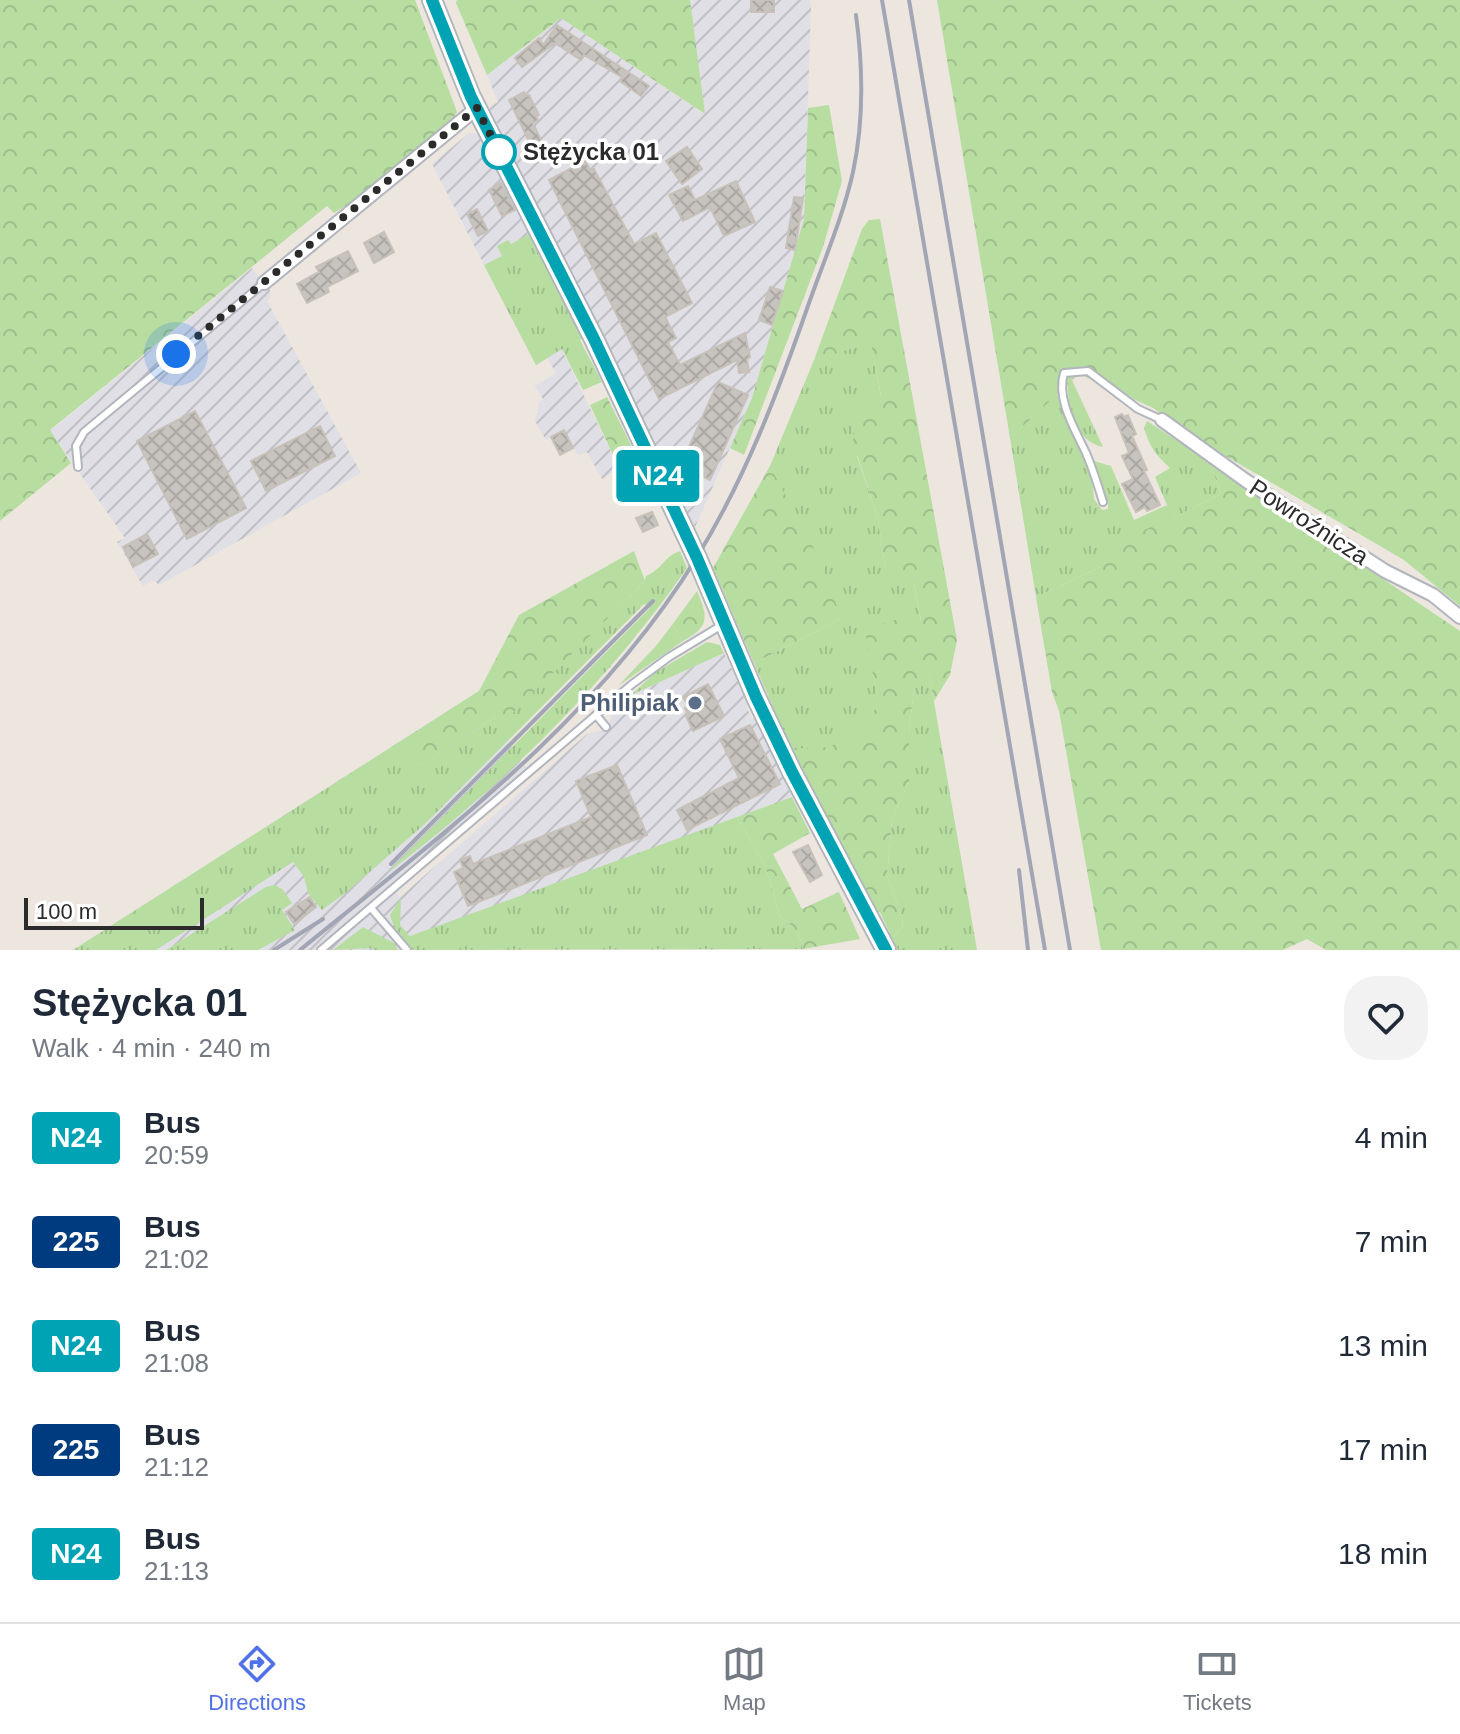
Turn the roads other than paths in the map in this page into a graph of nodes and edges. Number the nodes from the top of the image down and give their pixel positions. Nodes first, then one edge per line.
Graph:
1 (432, 0) edge
2 (477, 108) junction
3 (264, 283) joint
4 (1162, 420) joint
5 (78, 467) dead end
6 (1103, 502) dead end
7 (1460, 617) edge
8 (724, 624) junction
9 (596, 715) junction
10 (606, 727) dead end
11 (371, 908) junction
12 (321, 950) edge
13 (407, 950) edge
14 (886, 950) edge

1 - 2 main road
2 - 3 street
2 - 8 main road
3 - 5 lane
4 - 6 lane
4 - 7 street, Powroźnicza
8 - 9 lane
8 - 14 main road
9 - 10 lane
9 - 11 lane
11 - 12 lane
11 - 13 lane

